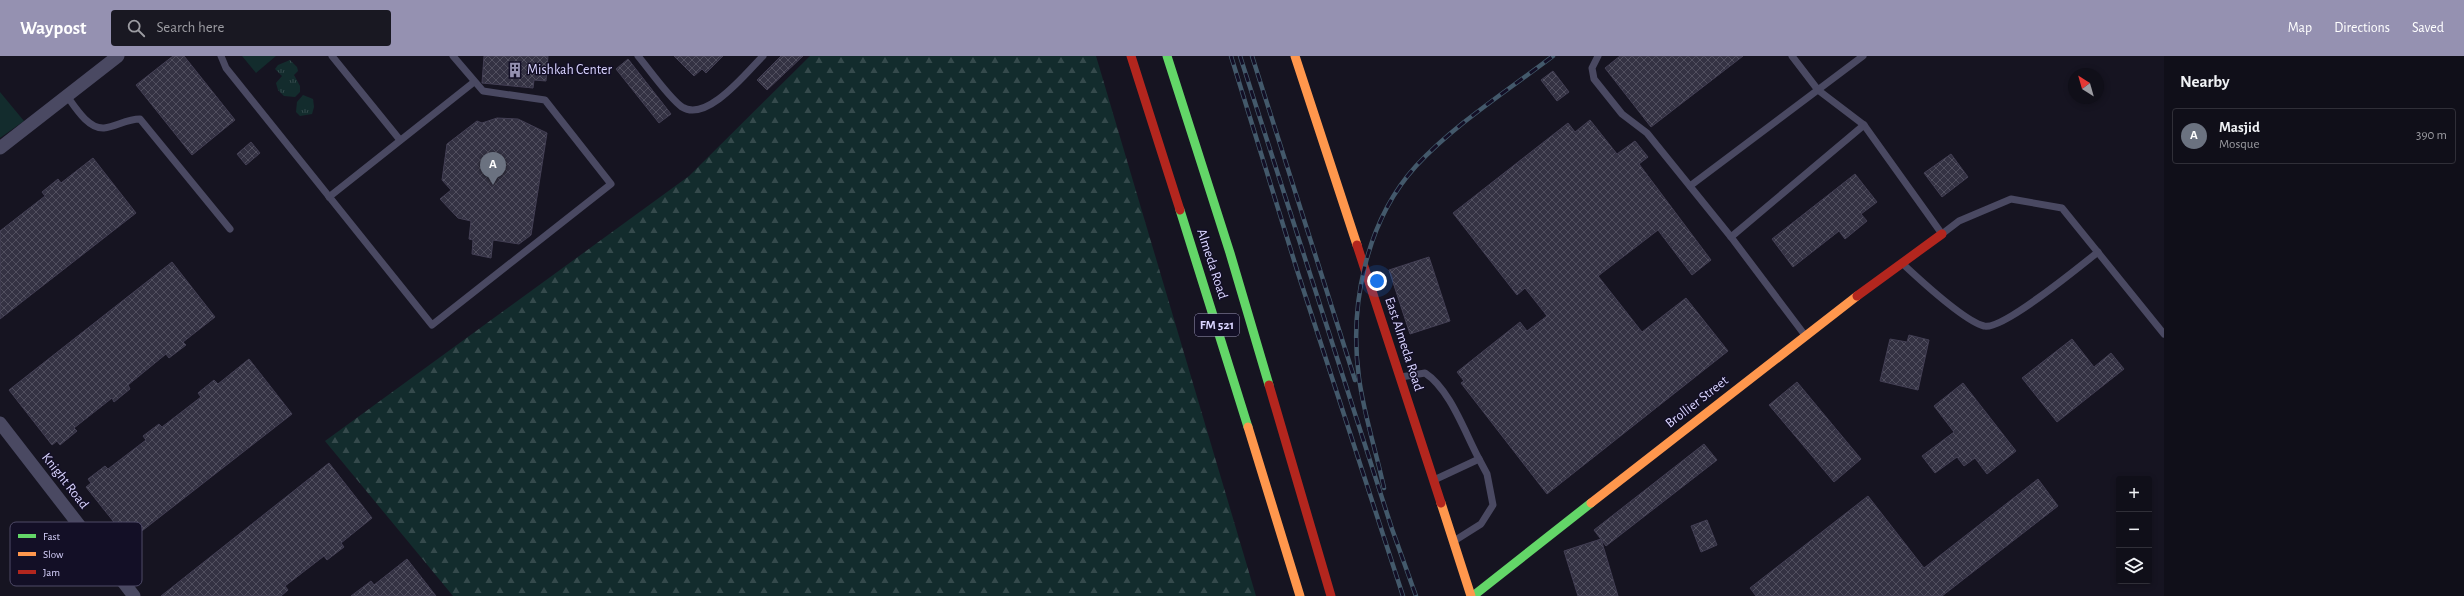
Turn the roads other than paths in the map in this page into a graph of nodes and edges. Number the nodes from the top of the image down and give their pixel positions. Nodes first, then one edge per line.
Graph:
1 (118, 56) edge
2 (221, 56) edge
3 (332, 56) edge
4 (453, 56) edge
5 (638, 56) edge
6 (763, 56) edge
7 (1131, 56) edge
8 (1166, 56) edge
9 (1295, 56) edge
10 (1598, 56) edge
11 (1792, 56) edge
12 (1863, 56) edge
13 (474, 82) junction
14 (1818, 90) junction
15 (67, 96) junction
16 (1864, 126) junction
17 (400, 140) junction
18 (0, 148) edge
19 (1690, 186) junction
20 (329, 197) junction
21 (230, 229) dead end
22 (1942, 234) junction
23 (1731, 237) junction
24 (2098, 252) junction
25 (1902, 263) junction
26 (2164, 334) edge
27 (1805, 335) junction
28 (1400, 377) junction
29 (0, 423) edge
30 (1479, 459) junction
31 (1433, 480) junction
32 (77, 522) edge
33 (1453, 541) junction
34 (1324, 571) junction
35 (126, 586) edge
36 (134, 596) edge
37 (1300, 596) edge
38 (1331, 596) edge
39 (1334, 596) edge
40 (1472, 596) edge

1 - 15 street
2 - 20 lane
3 - 17 lane
4 - 13 lane
5 - 6 lane
7 - 37 street, Almeda Road / FM 521
8 - 34 street, Almeda Road / FM 521
9 - 28 street, East Almeda Road
10 - 19 lane
11 - 14 lane
12 - 14 lane
13 - 17 lane
13 - 20 lane
14 - 16 lane
14 - 19 lane
15 - 18 street
15 - 21 lane
16 - 22 lane
16 - 23 lane
17 - 20 lane
19 - 23 lane
22 - 24 lane
22 - 25 street, Brollier Street
23 - 27 lane
24 - 25 lane
24 - 26 lane
25 - 27 street, Brollier Street
27 - 40 street, Brollier Street
28 - 30 lane
28 - 31 street, East Almeda Road
29 - 32 street, Knight Road
30 - 31 lane
30 - 33 lane
31 - 33 street, East Almeda Road
33 - 40 street, East Almeda Road
34 - 38 street, Almeda Road / FM 521
34 - 39 street
35 - 36 street, Knight Road

